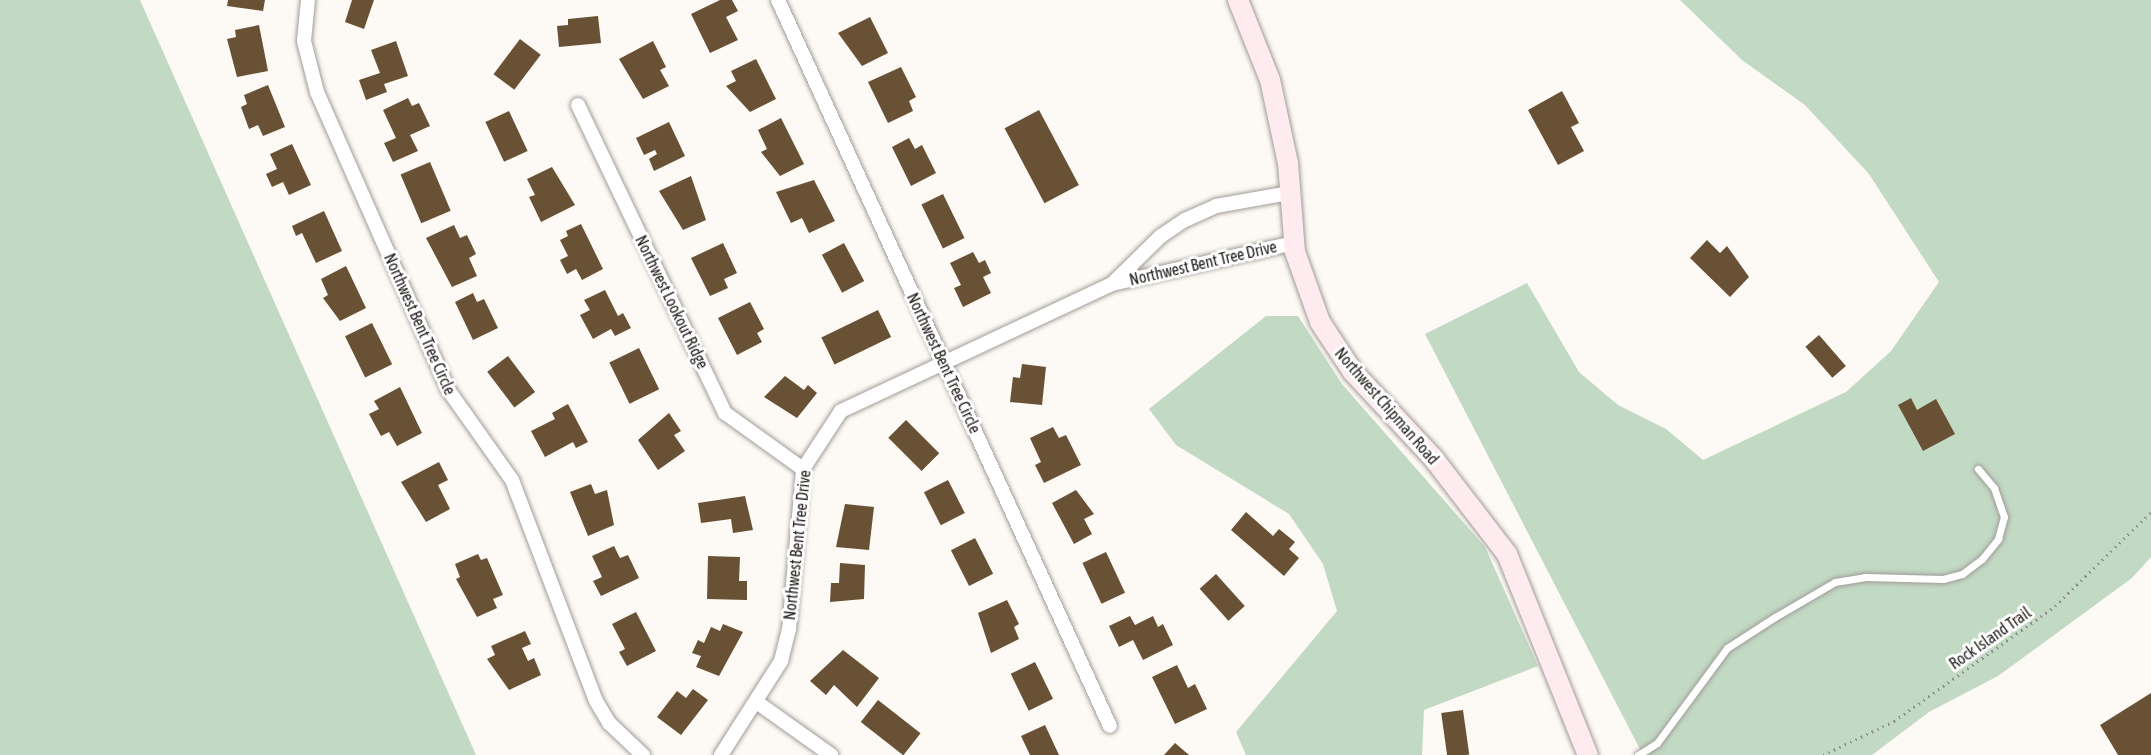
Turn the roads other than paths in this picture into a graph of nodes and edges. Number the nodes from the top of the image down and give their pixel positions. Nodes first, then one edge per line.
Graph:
1 (308, 0) edge
2 (778, 0) edge
3 (1238, 0) edge
4 (578, 105) dead end
5 (1290, 193) junction
6 (1294, 243) junction
7 (1112, 284) junction
8 (944, 362) junction
9 (803, 469) junction
10 (1978, 469) dead end
11 (758, 703) junction
12 (1110, 726) dead end
13 (643, 755) edge
14 (721, 755) edge
15 (831, 755) edge
16 (1588, 755) edge
17 (1638, 755) edge

1 - 13 street, Northwest Bent Tree Circle
2 - 8 street, Northwest Bent Tree Circle
3 - 5 main road, Northwest Chipman Road
4 - 9 street, Northwest Lookout Ridge
5 - 6 main road, Northwest Chipman Road
5 - 7 street, Northwest Bent Tree Drive
6 - 7 street, Northwest Bent Tree Drive
6 - 16 main road, Northwest Chipman Road
7 - 8 street, Northwest Bent Tree Drive
8 - 9 street, Northwest Bent Tree Drive
8 - 12 street, Northwest Bent Tree Circle
9 - 11 street, Northwest Bent Tree Drive
10 - 17 lane
11 - 14 street, Northwest Bent Tree Drive
11 - 15 street

